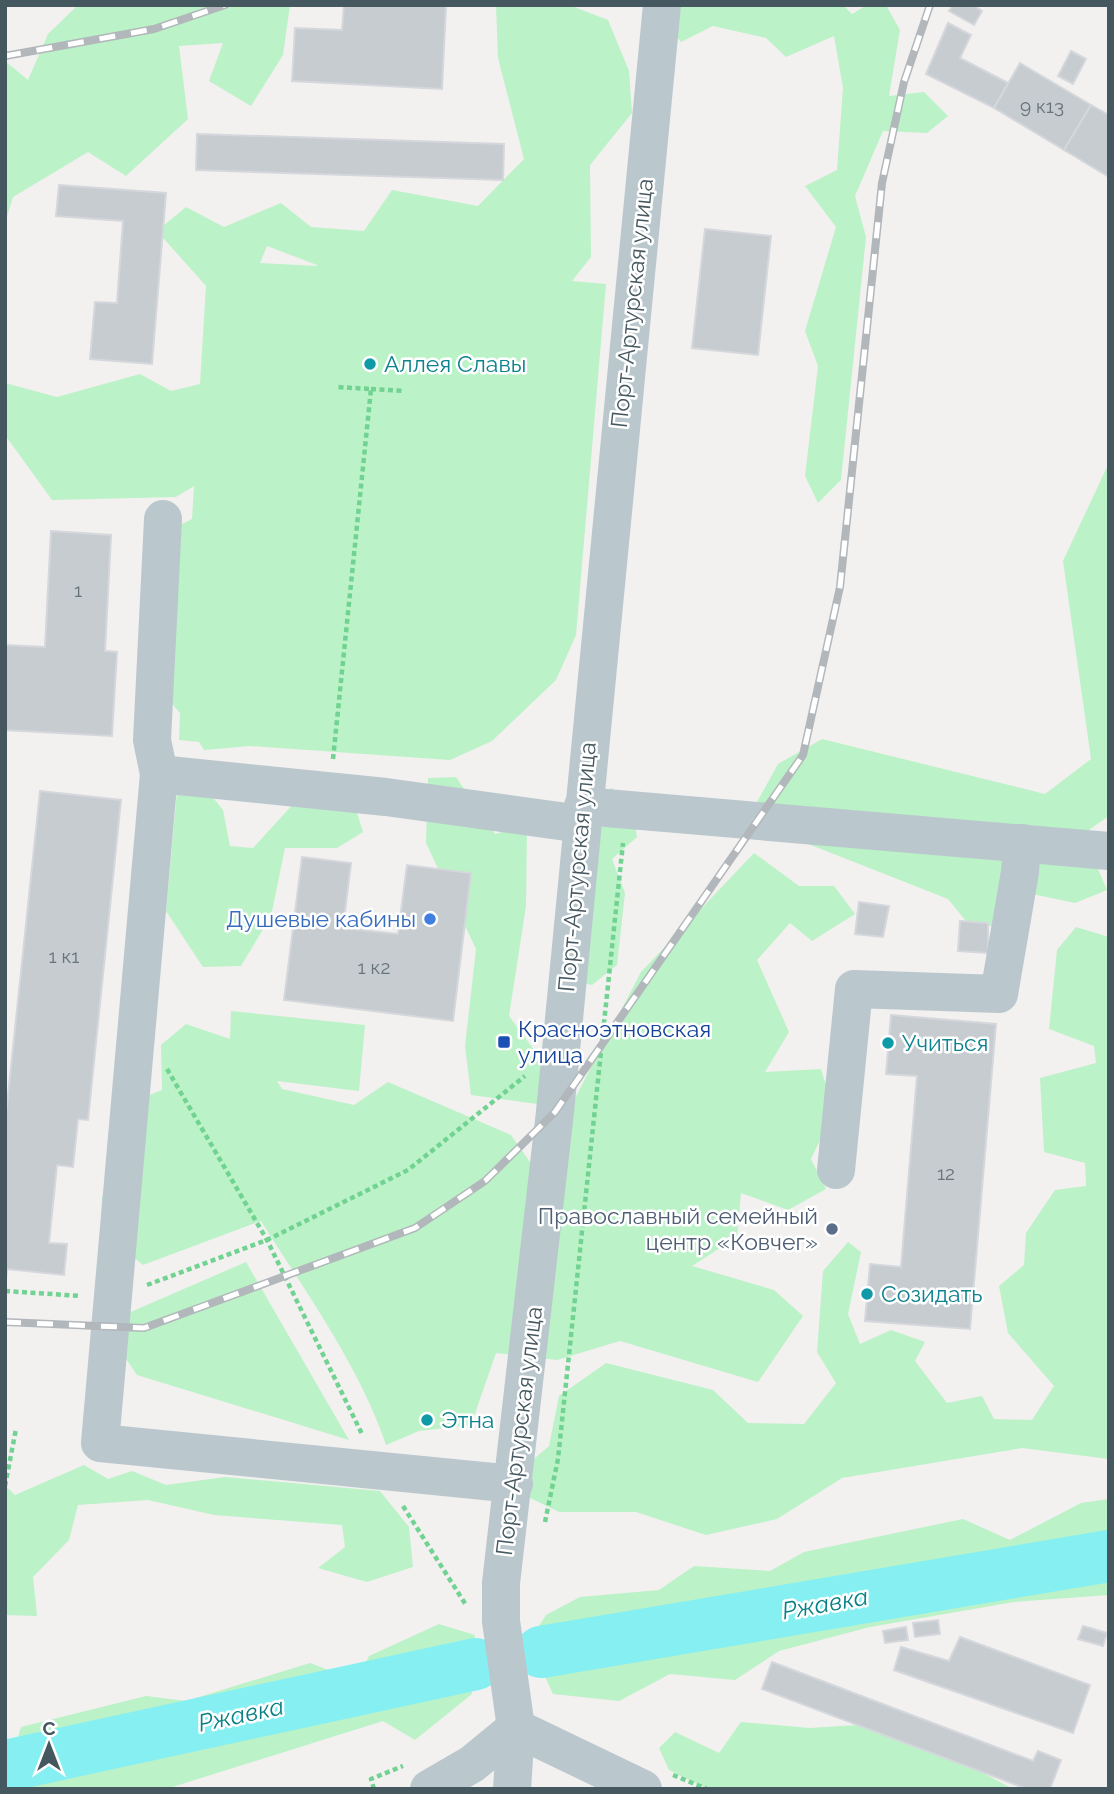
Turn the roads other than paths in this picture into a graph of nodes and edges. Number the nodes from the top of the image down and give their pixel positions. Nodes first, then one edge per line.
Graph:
1 (662, 5) edge
2 (163, 519) dead end
3 (159, 774) junction
4 (582, 815) junction
5 (1022, 843) junction
6 (1105, 850) edge
7 (836, 1170) dead end
8 (514, 1484) junction
9 (516, 1728) junction
10 (422, 1775) edge
11 (512, 1789) edge
12 (643, 1789) edge

1 - 4 street, Порт-Артурская улица
2 - 3 street
3 - 4 street
3 - 8 street
4 - 5 street
4 - 8 street, Порт-Артурская улица
5 - 6 street
5 - 7 street
8 - 9 street, Порт-Артурская улица
9 - 10 street
9 - 11 street, Порт-Артурская улица
9 - 12 street

